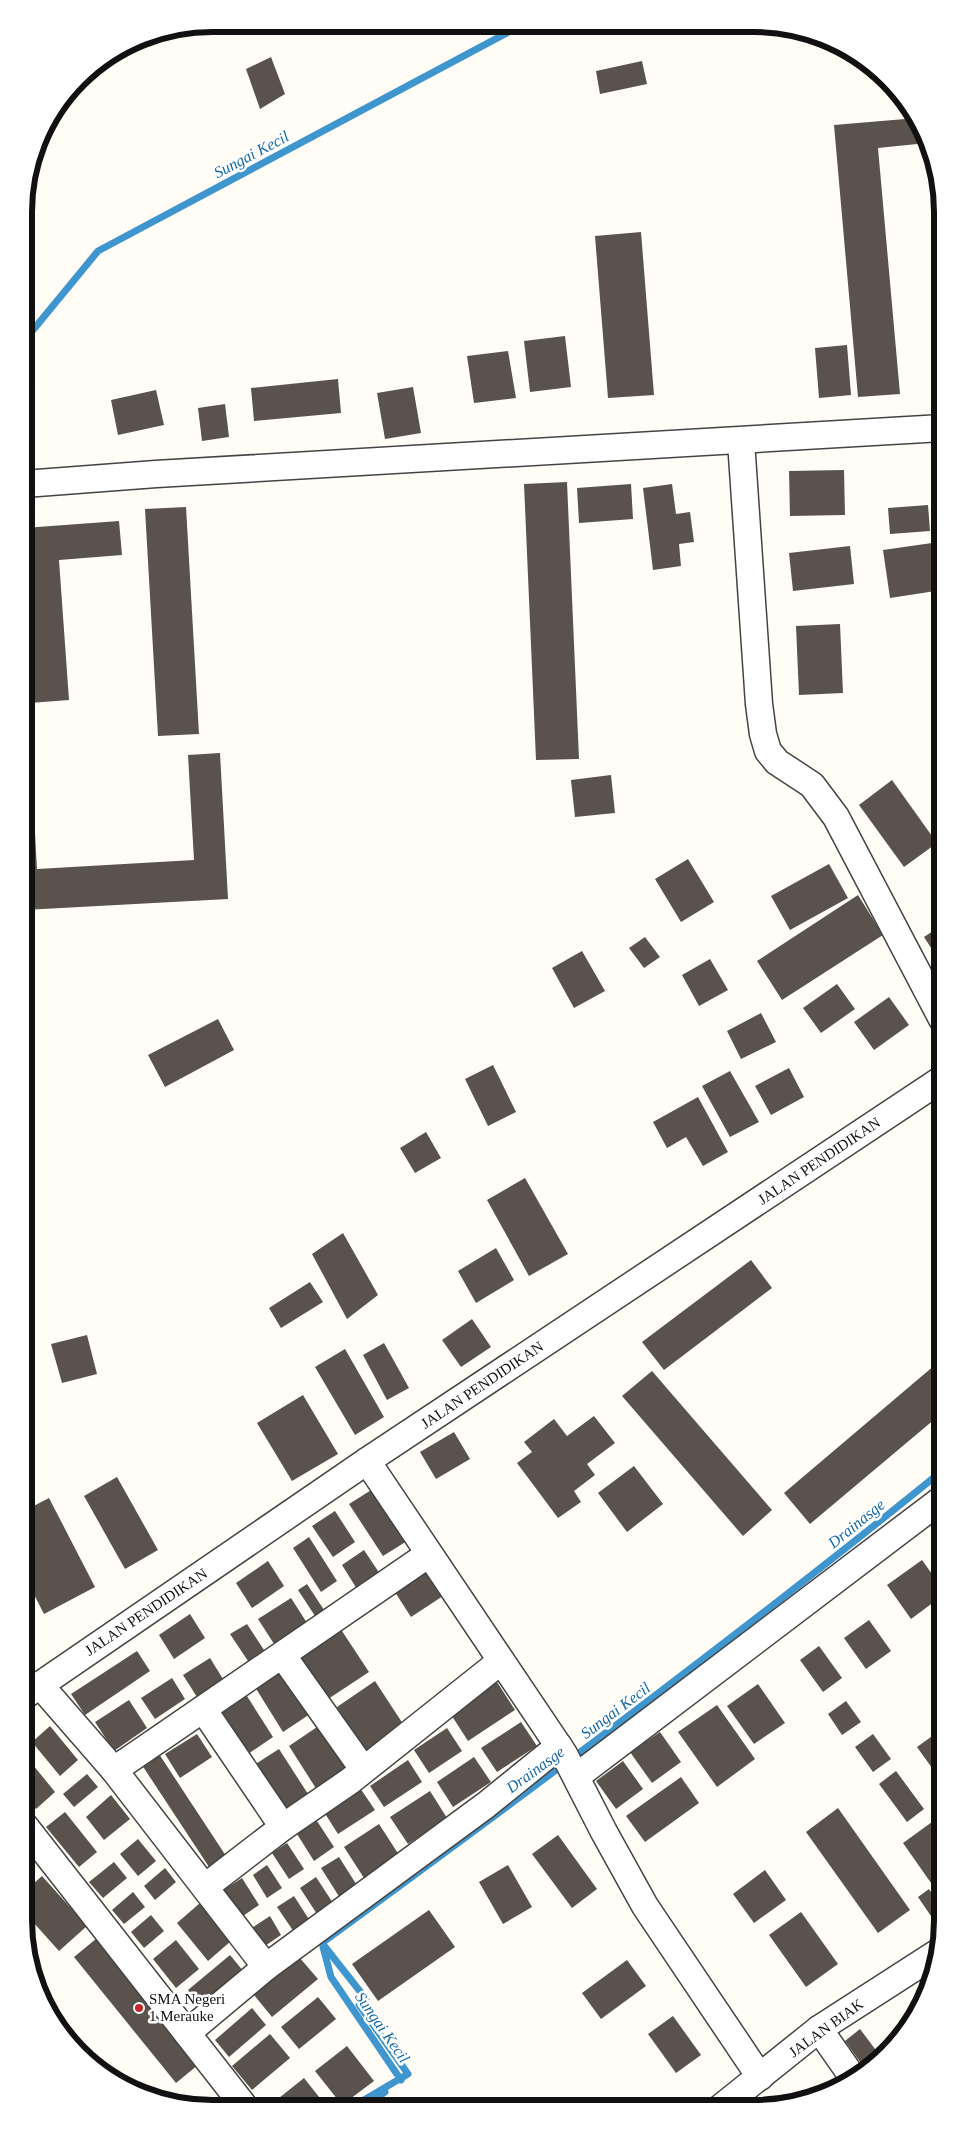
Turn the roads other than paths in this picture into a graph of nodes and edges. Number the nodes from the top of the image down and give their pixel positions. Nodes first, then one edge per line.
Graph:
1 (934, 429) edge
2 (741, 441) junction
3 (32, 483) edge
4 (934, 1004) edge
5 (934, 1084) edge
6 (368, 1461) junction
7 (934, 1505) edge
8 (429, 1554) junction
9 (283, 1656) junction
10 (501, 1661) junction
11 (32, 1690) edge
12 (203, 1709) junction
13 (568, 1761) junction
14 (364, 1769) junction
15 (114, 1770) junction
16 (283, 1828) junction
17 (32, 1835) edge
18 (205, 1887) junction
19 (929, 1958) edge
20 (266, 1967) junction
21 (819, 2029) junction
22 (187, 2033) junction
23 (849, 2072) edge
24 (760, 2077) junction
25 (239, 2100) edge
26 (731, 2100) edge

1 - 2 street
2 - 3 street
2 - 4 street
5 - 6 street, JALAN PENDIDIKAN
6 - 8 street
6 - 11 street, JALAN PENDIDIKAN
7 - 13 street
8 - 9 street
8 - 10 street
9 - 12 street
9 - 14 street
10 - 13 street
10 - 14 street
11 - 15 street
12 - 15 street
12 - 16 street
13 - 20 street
13 - 24 street
14 - 16 street
15 - 18 street
16 - 18 street
17 - 22 street
18 - 20 street
19 - 21 street, JALAN BIAK
20 - 22 street
21 - 23 street
21 - 24 street, JALAN BIAK
22 - 25 street
24 - 26 street, JALAN BIAK

